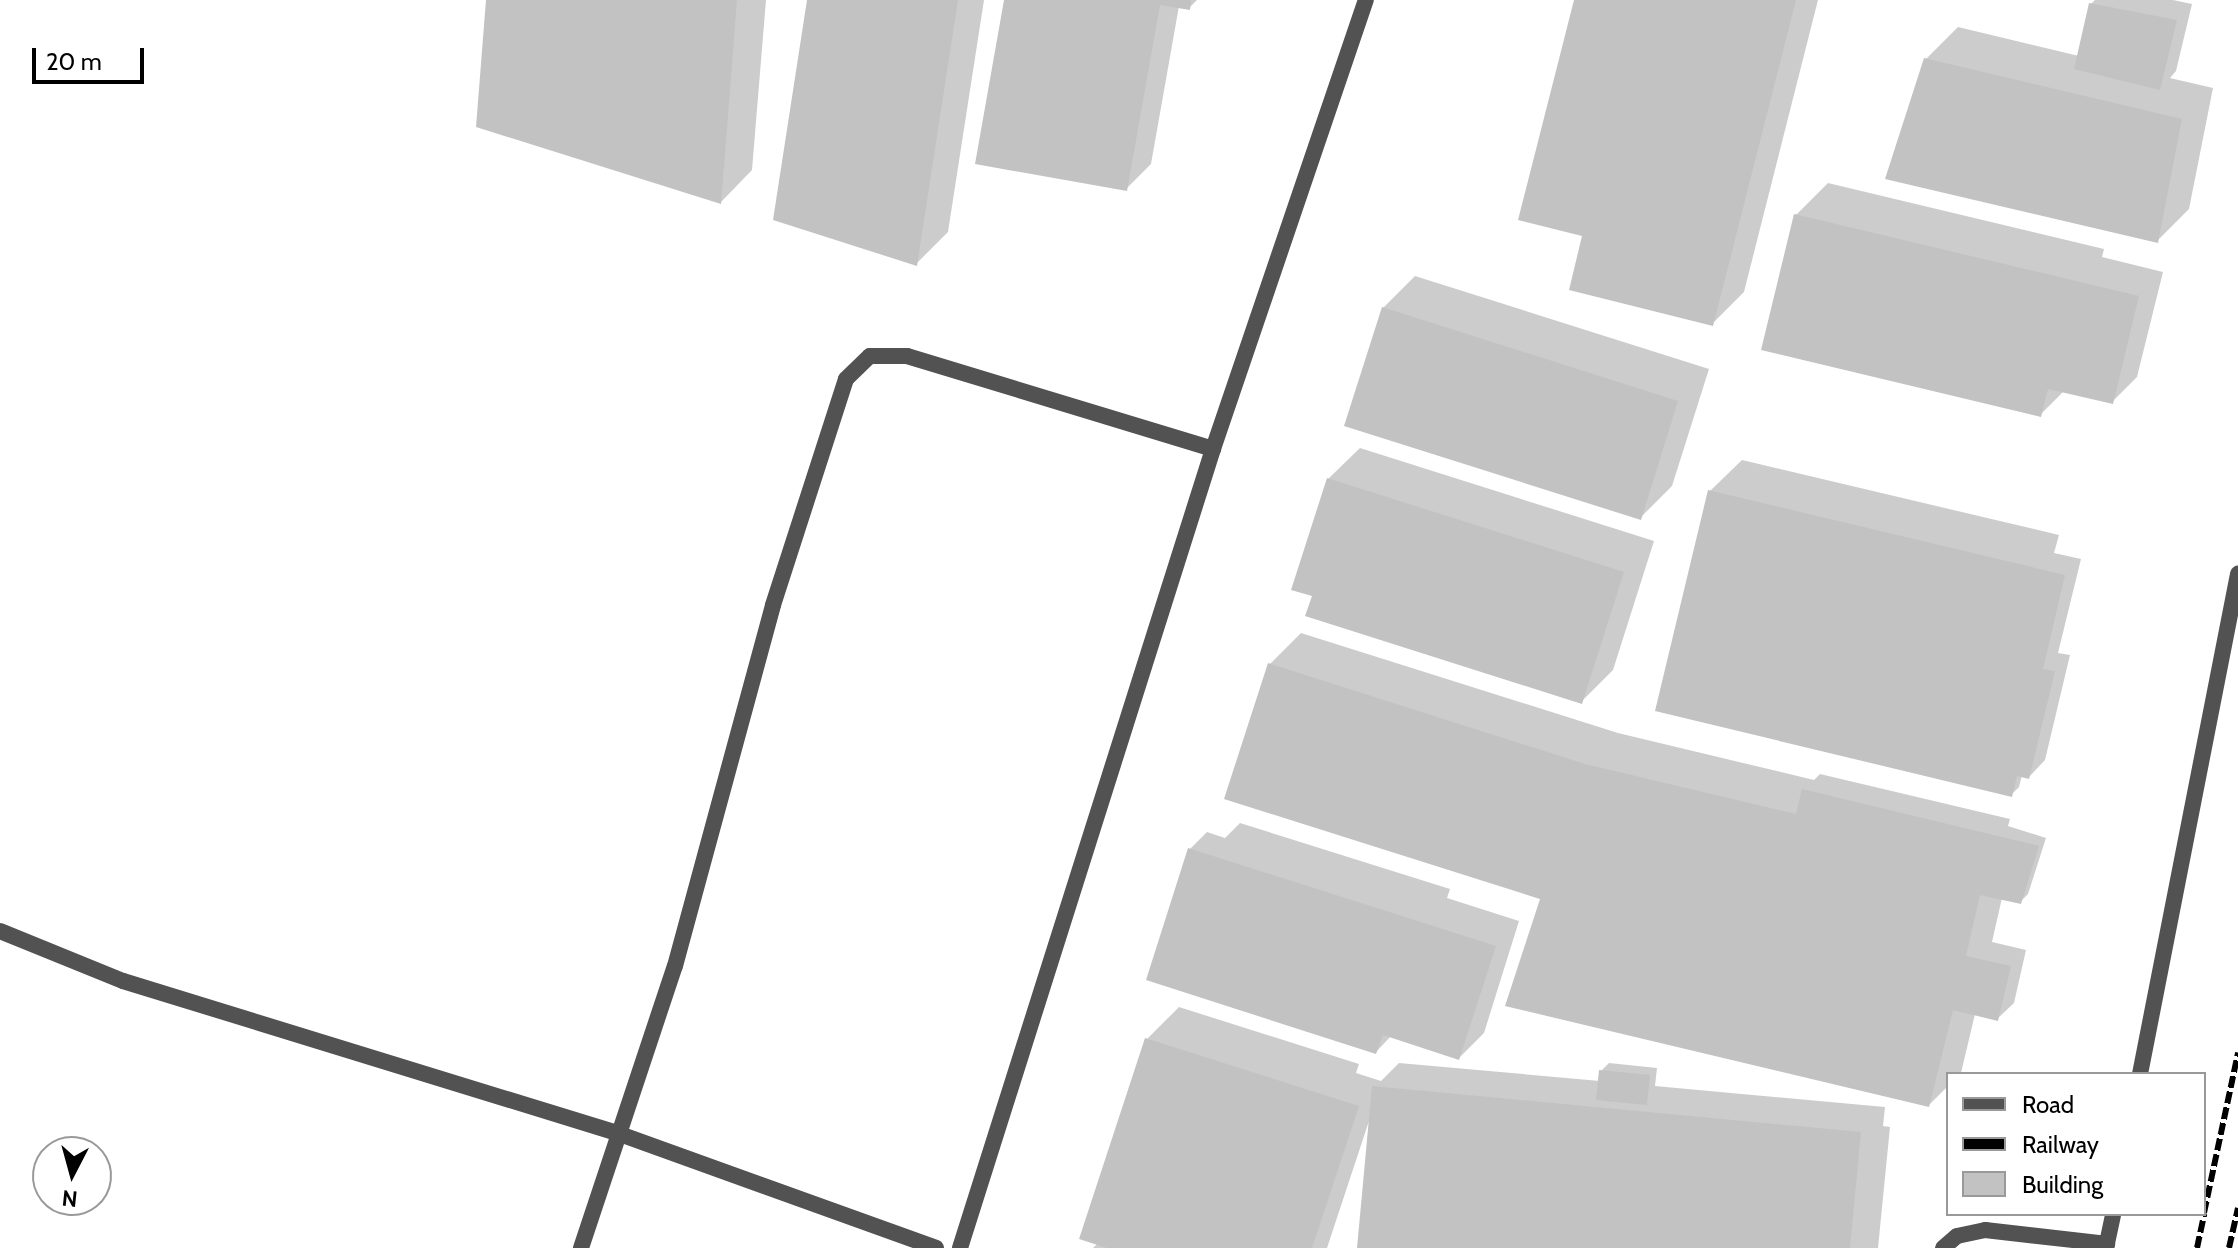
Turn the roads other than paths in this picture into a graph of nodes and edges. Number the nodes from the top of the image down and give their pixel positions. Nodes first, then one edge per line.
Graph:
1 (1366, 0) edge
2 (1213, 449) junction
3 (2238, 574) edge
4 (0, 931) edge
5 (2140, 1072) edge
6 (617, 1133) junction
7 (2113, 1216) edge
8 (2107, 1246) edge
9 (581, 1248) edge
10 (936, 1248) edge
11 (960, 1248) edge
12 (1943, 1248) edge

1 - 2 street
2 - 6 street
2 - 11 street
3 - 5 street
4 - 6 street
6 - 9 street
6 - 10 street
7 - 8 street
8 - 12 street

